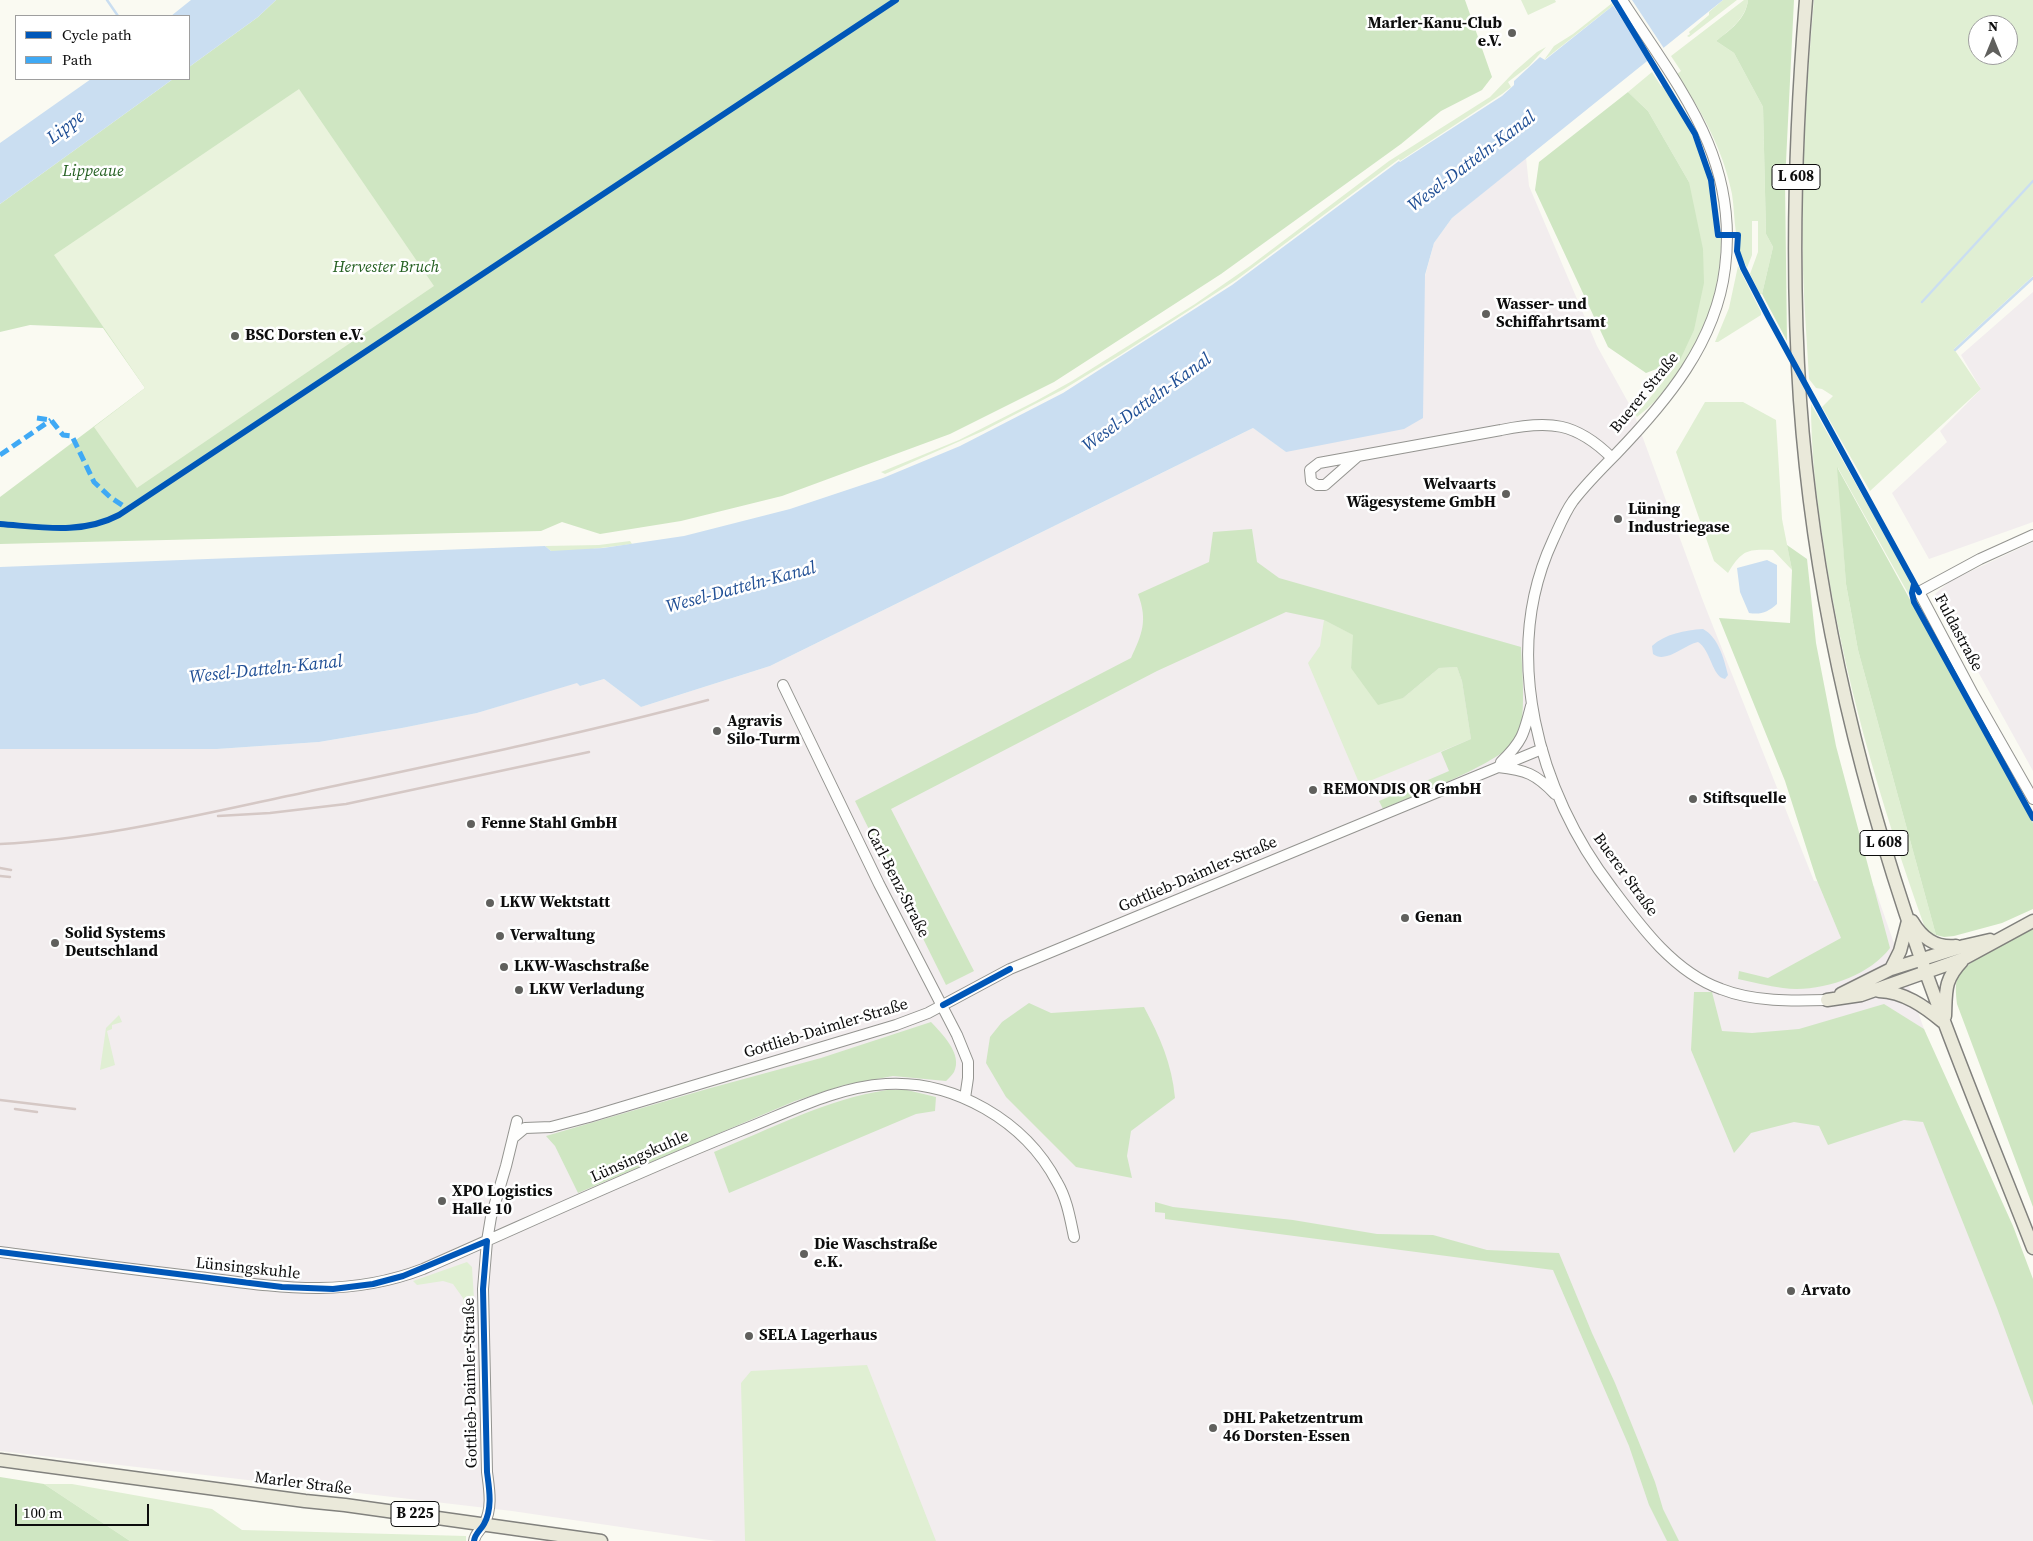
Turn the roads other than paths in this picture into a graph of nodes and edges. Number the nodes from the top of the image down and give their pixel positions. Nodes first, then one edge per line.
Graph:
1 (1622, 0) edge
2 (1806, 0) edge
3 (1358, 456) dead end
4 (1612, 458) junction
5 (2033, 535) edge
6 (783, 685) dead end
7 (1532, 703) junction
8 (1542, 750) junction
9 (1497, 766) junction
10 (1558, 796) junction
11 (2033, 799) edge
12 (1904, 906) junction
13 (1908, 921) junction
14 (2033, 922) edge
15 (2006, 936) junction
16 (1964, 946) junction
17 (1963, 959) junction
18 (1923, 966) junction
19 (1891, 969) junction
20 (1873, 991) junction
21 (1827, 1000) junction
22 (943, 1006) junction
23 (1944, 1024) junction
24 (965, 1098) junction
25 (516, 1121) dead end
26 (513, 1138) junction
27 (1074, 1237) dead end
28 (487, 1241) junction
29 (2033, 1248) edge
30 (0, 1252) edge
31 (0, 1460) edge
32 (484, 1524) junction
33 (474, 1541) edge
34 (601, 1541) edge

1 - 4 street, Buerer Straße
2 - 12 main road, L 608
3 - 4 street, Buerer Straße
4 - 7 street, Buerer Straße
5 - 11 street, Fuldastraße
6 - 22 street, Carl-Benz-Straße
7 - 8 street, Buerer Straße
7 - 9 street, Gottlieb-Daimler-Straße
8 - 9 street, Gottlieb-Daimler-Straße
8 - 10 street, Buerer Straße
9 - 10 street
9 - 22 street, Gottlieb-Daimler-Straße
10 - 21 street, Buerer Straße
12 - 13 main road, L 608
12 - 16 main road
13 - 18 main road, L 608
13 - 19 main road
14 - 15 main road
15 - 16 main road
15 - 17 main road
16 - 18 main road
17 - 18 main road
17 - 23 main road
18 - 19 main road
18 - 20 main road
18 - 23 main road, L 608
19 - 21 main road
20 - 21 main road
20 - 23 main road
22 - 24 street, Carl-Benz-Straße
22 - 26 street, Gottlieb-Daimler-Straße
23 - 29 main road, L 608
24 - 27 street, Lünsingskuhle
24 - 28 street, Lünsingskuhle
25 - 26 street
26 - 28 street, Gottlieb-Daimler-Straße
28 - 30 street, Lünsingskuhle
28 - 32 street, Gottlieb-Daimler-Straße
31 - 32 main road, Marler Straße / B 225
32 - 33 street, Gottlieb-Daimler-Straße
32 - 34 main road, Marler Straße / B 225

